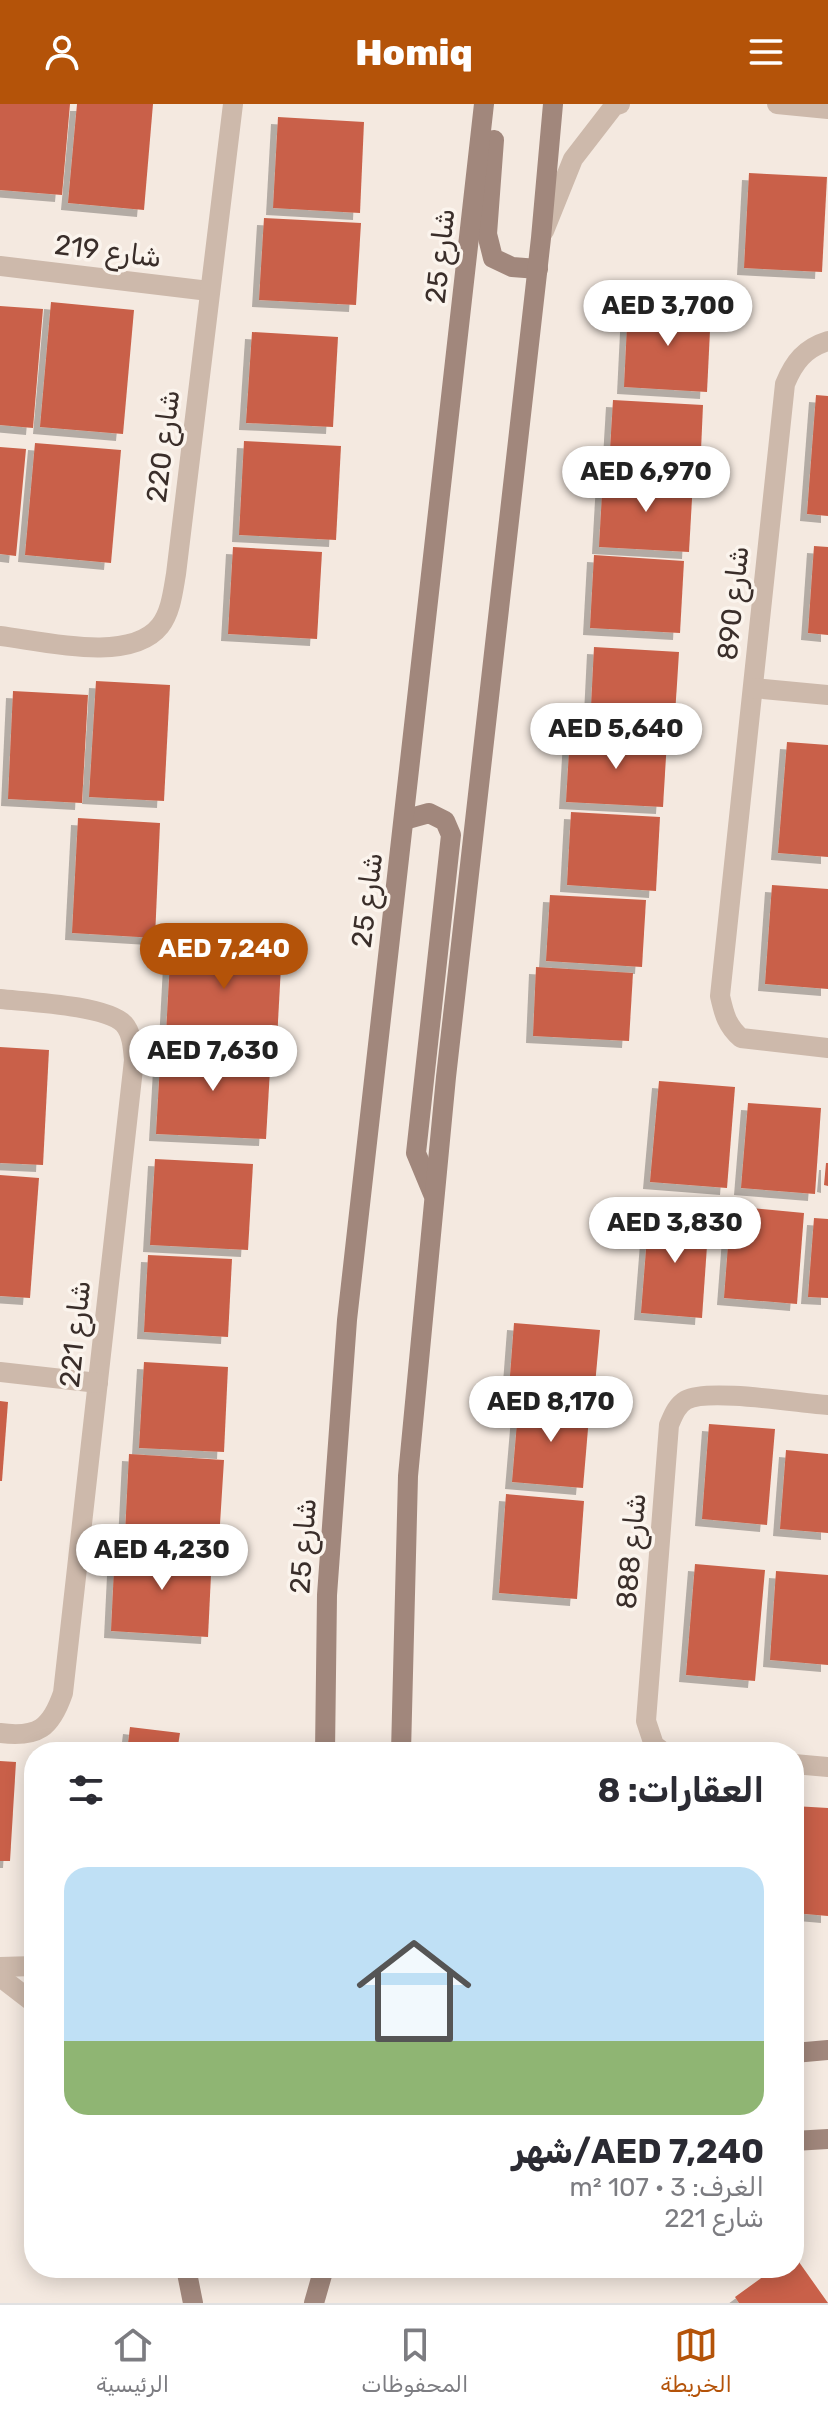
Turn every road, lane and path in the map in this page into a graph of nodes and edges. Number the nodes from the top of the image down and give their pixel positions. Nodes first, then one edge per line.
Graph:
1 (233, 104) edge
2 (484, 104) edge
3 (497, 104) edge
4 (553, 104) edge
5 (620, 104) edge
6 (777, 104) edge
7 (819, 107) edge
8 (541, 238) junction
9 (0, 266) edge
10 (538, 269) junction
11 (209, 291) junction
12 (828, 341) edge
13 (0, 636) edge
14 (753, 688) junction
15 (828, 695) edge
16 (404, 820) junction
17 (0, 999) edge
18 (828, 1048) edge
19 (435, 1198) junction
20 (0, 1372) edge
21 (98, 1383) junction
22 (828, 1405) edge
23 (0, 1733) edge
24 (325, 1742) edge
25 (401, 1742) edge
26 (653, 1742) edge
27 (804, 1765) edge
28 (828, 1767) edge
29 (24, 1966) edge
30 (0, 1967) edge
31 (0, 1977) edge
32 (24, 1995) edge
33 (828, 2050) edge
34 (804, 2052) edge
35 (828, 2139) edge
36 (804, 2140) edge
37 (188, 2278) edge
38 (321, 2278) edge
39 (193, 2303) edge
40 (314, 2303) edge

1 - 11 street, شارع 220
2 - 16 street, شارع 25
3 - 10 street
4 - 8 street
5 - 8 street
6 - 7 street
8 - 10 street
9 - 11 street, شارع 219
10 - 19 street
11 - 13 street, شارع 220
12 - 14 street, شارع 890
14 - 15 street
14 - 18 street, شارع 890
16 - 19 street
16 - 24 street, شارع 25
17 - 21 street, شارع 221
19 - 25 street
20 - 21 street
21 - 23 street, شارع 221
22 - 26 street, شارع 888
27 - 28 street
29 - 30 street
31 - 32 street
33 - 34 street
35 - 36 street
37 - 39 street
38 - 40 street

